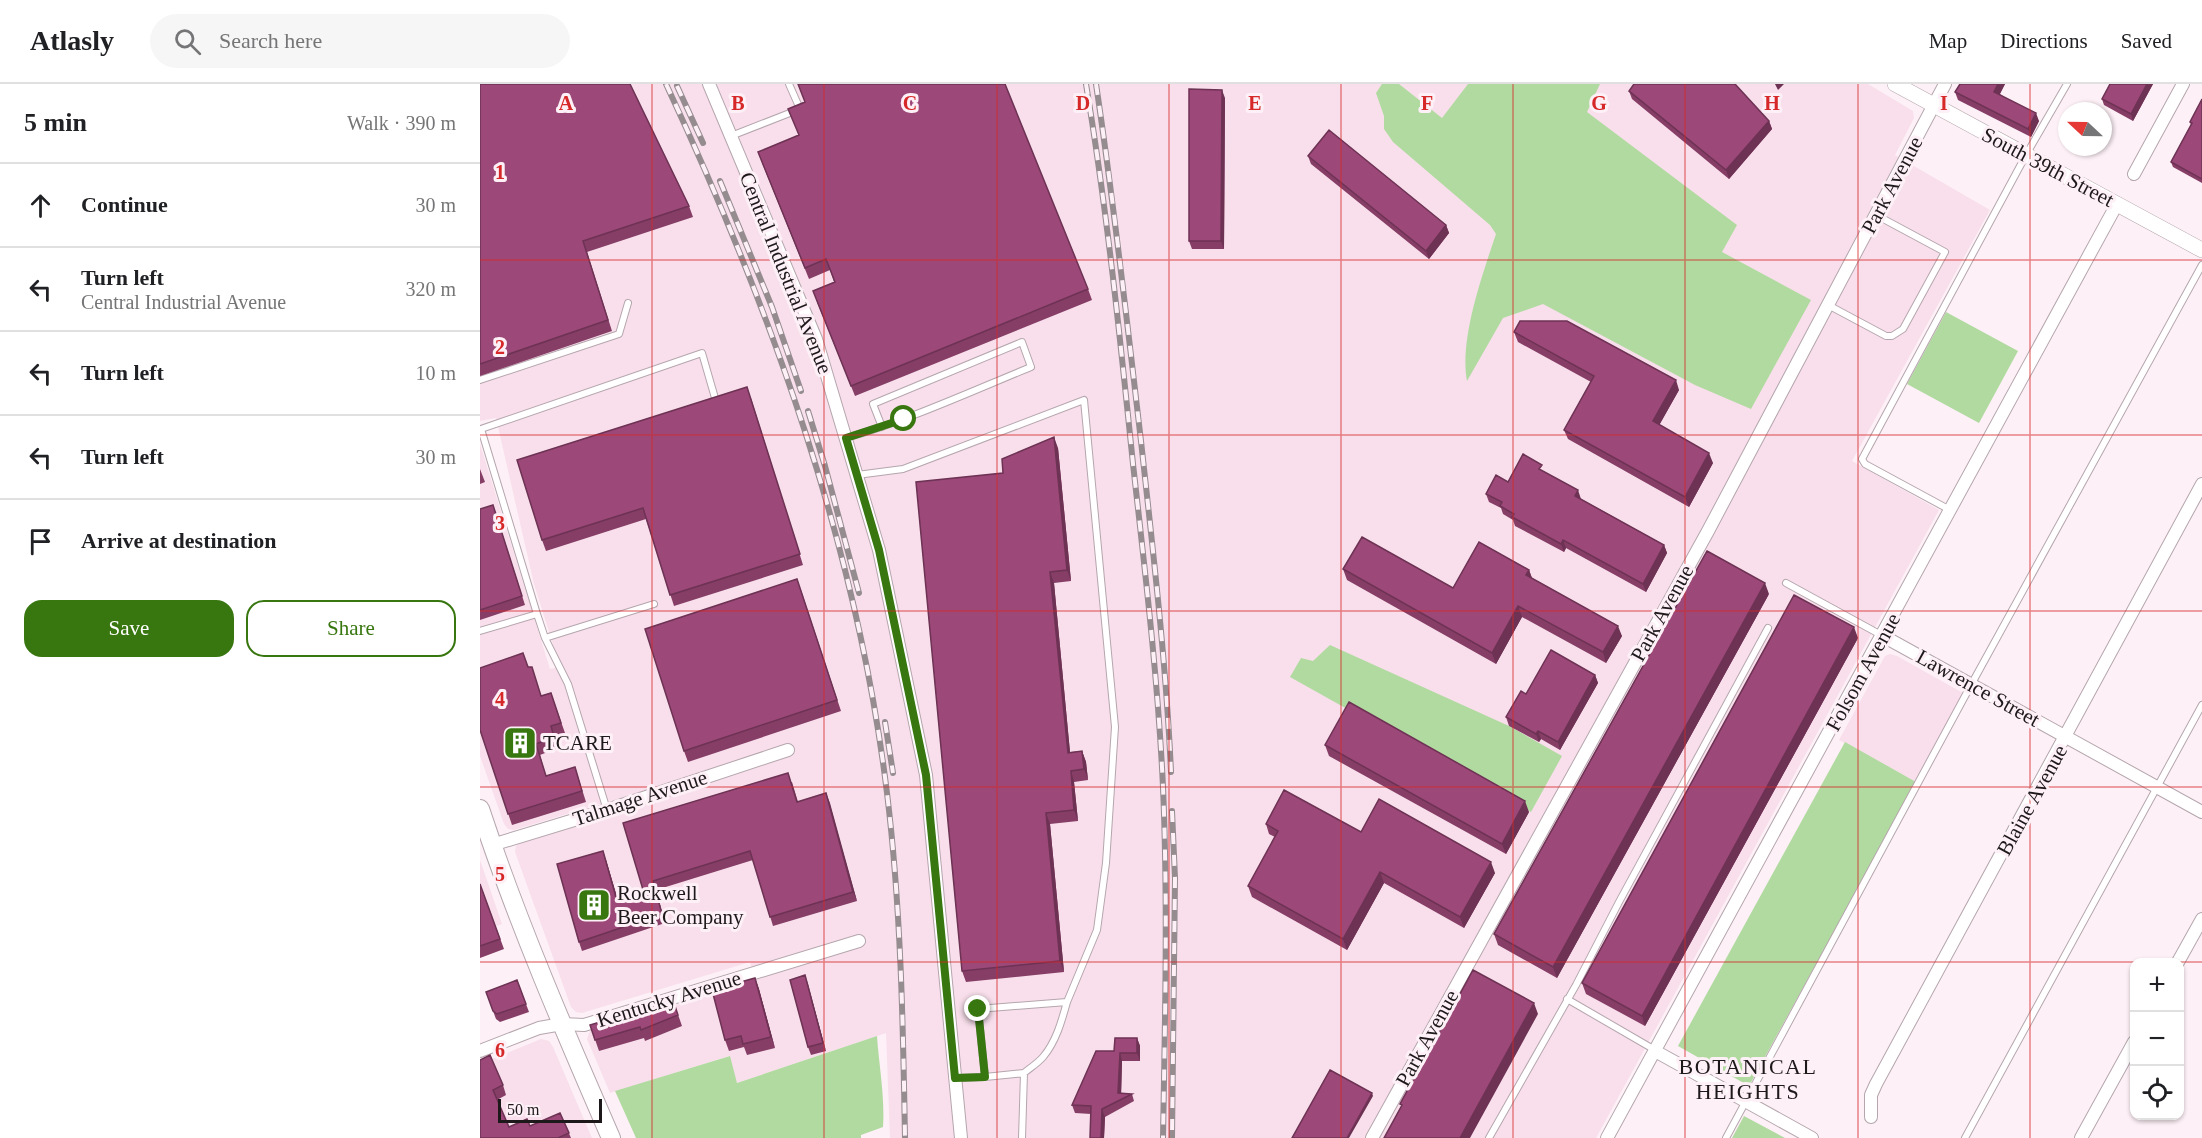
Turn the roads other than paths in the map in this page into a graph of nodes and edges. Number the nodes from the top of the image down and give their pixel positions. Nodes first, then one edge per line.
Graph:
1 (709, 84) edge
2 (789, 84) edge
3 (1895, 84) edge
4 (1945, 84) edge
5 (2067, 84) edge
6 (2183, 84) edge
7 (1934, 105) junction
8 (731, 136) junction
9 (2026, 155) junction
10 (2134, 174) dead end
11 (2117, 204) junction
12 (1876, 215) junction
13 (2202, 250) edge
14 (2202, 265) edge
15 (628, 303) dead end
16 (1828, 305) junction
17 (480, 380) edge
18 (715, 398) edge
19 (882, 427) junction
20 (846, 438) junction
21 (483, 445) edge
22 (857, 476) junction
23 (2202, 484) edge
24 (1950, 511) junction
25 (1786, 583) dead end
26 (654, 604) dead end
27 (537, 614) junction
28 (1768, 628) dead end
29 (480, 631) edge
30 (1883, 636) junction
31 (545, 638) junction
32 (1971, 685) junction
33 (2202, 705) edge
34 (2067, 736) junction
35 (788, 750) dead end
36 (2156, 788) junction
37 (480, 809) edge
38 (607, 810) junction
39 (2202, 812) edge
40 (492, 845) junction
41 (2202, 919) edge
42 (859, 941) dead end
43 (2181, 958) edge
44 (1567, 999) junction
45 (1067, 1002) junction
46 (562, 1024) junction
47 (2130, 1049) edge
48 (480, 1051) edge
49 (1655, 1051) junction
50 (1024, 1073) junction
51 (985, 1077) junction
52 (955, 1078) junction
53 (1746, 1101) junction
54 (1871, 1117) dead end
55 (610, 1138) edge
56 (960, 1138) edge
57 (1022, 1138) edge
58 (1372, 1138) edge
59 (1489, 1138) edge
60 (1607, 1138) edge
61 (1726, 1138) edge
62 (1812, 1138) edge
63 (1965, 1138) edge
64 (2081, 1138) edge

1 - 8 street, Central Industrial Avenue
2 - 8 lane
3 - 7 street, South 39th Street
4 - 7 street, Park Avenue
5 - 9 lane
6 - 10 street
7 - 9 street, South 39th Street
7 - 12 street, Park Avenue
8 - 20 street, Central Industrial Avenue
9 - 11 street, South 39th Street
9 - 24 lane
11 - 13 street, South 39th Street
11 - 24 street, Folsom Avenue
12 - 16 street, Park Avenue
12 - 16 lane
14 - 32 lane
15 - 17 lane
16 - 58 street, Park Avenue
18 - 21 lane
19 - 19 lane
19 - 20 lane
20 - 22 street, Central Industrial Avenue
21 - 27 lane
22 - 45 lane
22 - 52 street, Central Industrial Avenue
23 - 34 street, Blaine Avenue
24 - 30 street, Folsom Avenue
25 - 30 lane, Lawrence Street
26 - 31 lane
27 - 29 lane
27 - 31 lane
28 - 44 lane
30 - 32 street, Lawrence Street
30 - 49 street, Folsom Avenue
31 - 38 lane
32 - 34 street, Lawrence Street
32 - 53 lane
33 - 36 lane
34 - 36 street, Lawrence Street
34 - 54 street, Blaine Avenue
35 - 38 street, Talmage Avenue
36 - 39 street, Lawrence Street
36 - 63 lane
37 - 40 main road
38 - 40 street, Talmage Avenue
40 - 46 main road
41 - 43 street
42 - 46 street, Kentucky Avenue
44 - 49 lane
44 - 59 lane
45 - 50 lane
45 - 51 lane
46 - 48 street, Kentucky Avenue
46 - 55 main road
47 - 64 street
49 - 53 street
49 - 60 street, Folsom Avenue
50 - 51 lane
50 - 57 lane
51 - 52 lane
52 - 56 street, Central Industrial Avenue
53 - 61 lane
53 - 62 street

